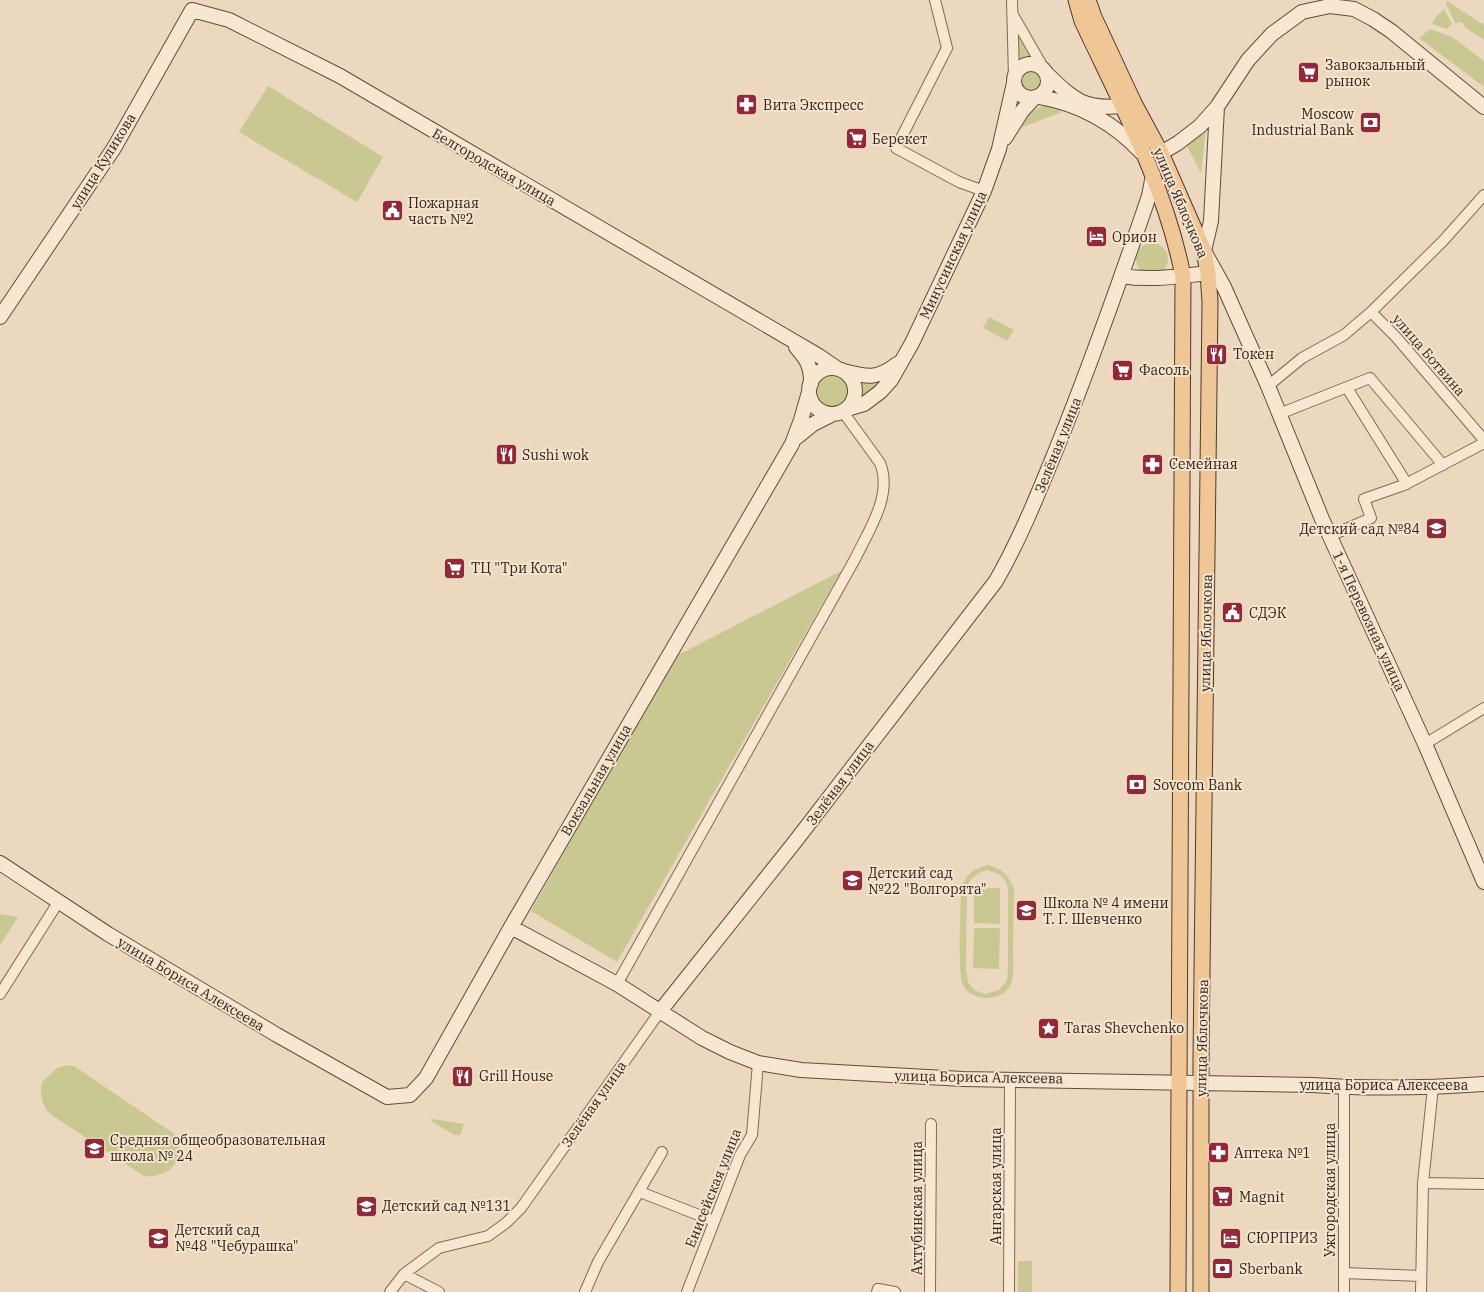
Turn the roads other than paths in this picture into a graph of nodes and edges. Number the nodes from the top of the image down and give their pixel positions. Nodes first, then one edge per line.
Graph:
1 (935, 0) edge
2 (1012, 0) edge
3 (1076, 0) edge
4 (1088, 0) edge
5 (194, 5) edge
6 (1013, 14) junction
7 (1045, 71) junction
8 (1014, 81) junction
9 (1114, 89) junction
10 (1037, 97) junction
11 (1122, 106) junction
12 (1217, 106) junction
13 (1097, 107) junction
14 (1484, 107) edge
15 (999, 149) junction
16 (1154, 155) junction
17 (1154, 174) junction
18 (984, 191) junction
19 (1484, 195) edge
20 (1204, 251) junction
21 (1208, 273) junction
22 (1122, 276) junction
23 (1183, 276) junction
24 (1371, 312) junction
25 (0, 317) edge
26 (788, 340) junction
27 (904, 359) junction
28 (840, 370) junction
29 (1268, 386) junction
30 (810, 388) junction
31 (1347, 388) junction
32 (841, 412) junction
33 (1280, 414) junction
34 (1484, 442) edge
35 (792, 444) junction
36 (1443, 465) junction
37 (1407, 484) junction
38 (1330, 536) junction
39 (1484, 708) edge
40 (1425, 744) junction
41 (0, 863) edge
42 (1484, 882) edge
43 (59, 901) junction
44 (511, 927) junction
45 (617, 984) junction
46 (0, 994) edge
47 (660, 1010) junction
48 (758, 1063) junction
49 (1010, 1080) junction
50 (1179, 1083) junction
51 (1201, 1084) junction
52 (1484, 1084) edge
53 (1433, 1087) junction
54 (1344, 1088) junction
55 (387, 1097) joint
56 (931, 1124) dead end
57 (662, 1152) dead end
58 (1424, 1183) junction
59 (1484, 1184) edge
60 (640, 1192) junction
61 (714, 1221) junction
62 (1344, 1273) junction
63 (404, 1274) junction
64 (1421, 1276) junction
65 (877, 1291) edge
66 (390, 1292) edge
67 (439, 1292) edge
68 (585, 1292) edge
69 (687, 1292) edge
70 (895, 1292) edge
71 (930, 1292) edge
72 (1009, 1292) edge
73 (1178, 1292) edge
74 (1201, 1292) edge
75 (1344, 1292) edge
76 (1421, 1292) edge

1 - 18 street
2 - 6 street
3 - 9 main road, улица Яблочкова
4 - 16 main road, улица Яблочкова
5 - 25 main road, улица Куликова
5 - 26 main road, Белгородская улица
6 - 7 street
6 - 8 street
7 - 8 main road
7 - 10 main road
7 - 13 main road
8 - 10 main road
8 - 15 main road, Минусинская улица
9 - 11 main road, улица Яблочкова
9 - 13 main road
10 - 15 main road, Минусинская улица
10 - 16 main road
11 - 13 main road
11 - 16 main road, улица Яблочкова
12 - 14 main road
12 - 16 main road
12 - 20 main road
15 - 18 main road, Минусинская улица
16 - 17 main road, улица Яблочкова
16 - 20 main road, улица Яблочкова
17 - 22 main road, Зелёная улица
17 - 23 main road, улица Яблочкова
18 - 27 main road, Минусинская улица
19 - 24 street
20 - 21 main road, улица Яблочкова
20 - 29 main road, 1-я Перевозная улица
21 - 23 main road
21 - 51 main road, улица Яблочкова
22 - 23 main road
22 - 47 main road, Зелёная улица
23 - 50 main road, улица Яблочкова
24 - 29 street
24 - 34 street, улица Ботвина
26 - 28 main road, Белгородская улица
26 - 30 main road, Белгородская улица
27 - 28 main road
27 - 32 main road, Минусинская улица
28 - 30 main road
28 - 32 main road
29 - 33 main road, 1-я Перевозная улица
30 - 32 main road
30 - 35 main road, Вокзальная улица
31 - 33 street
31 - 36 street
31 - 37 street
32 - 35 main road, Вокзальная улица
32 - 45 street
33 - 38 main road, 1-я Перевозная улица
34 - 36 street
35 - 44 main road, Вокзальная улица
36 - 37 street
37 - 38 street
38 - 40 main road, 1-я Перевозная улица
39 - 40 street
40 - 42 main road, 1-я Перевозная улица
41 - 43 main road, улица Бориса Алексеева
43 - 46 street
43 - 55 main road, улица Бориса Алексеева
44 - 45 main road, улица Бориса Алексеева
44 - 55 main road, Вокзальная улица
45 - 47 main road, улица Бориса Алексеева
47 - 48 main road, улица Бориса Алексеева
47 - 63 street, Зелёная улица
48 - 49 main road, улица Бориса Алексеева
48 - 61 street, Енисейская улица
49 - 50 main road, улица Бориса Алексеева
49 - 72 street, Ангарская улица
50 - 51 main road, улица Бориса Алексеева
50 - 73 main road, улица Яблочкова
51 - 54 main road, улица Бориса Алексеева
51 - 74 main road, улица Яблочкова
52 - 53 main road, улица Бориса Алексеева
53 - 54 main road, улица Бориса Алексеева
53 - 58 street
54 - 62 street, Ужгородская улица
56 - 71 street, Ахтубинская улица
57 - 60 street
58 - 59 street
58 - 64 street
60 - 61 street
60 - 68 street
61 - 69 street, Енисейская улица
62 - 64 street
62 - 75 street, Ужгородская улица
63 - 66 street, Зелёная улица
63 - 67 street
64 - 76 street
65 - 70 street

